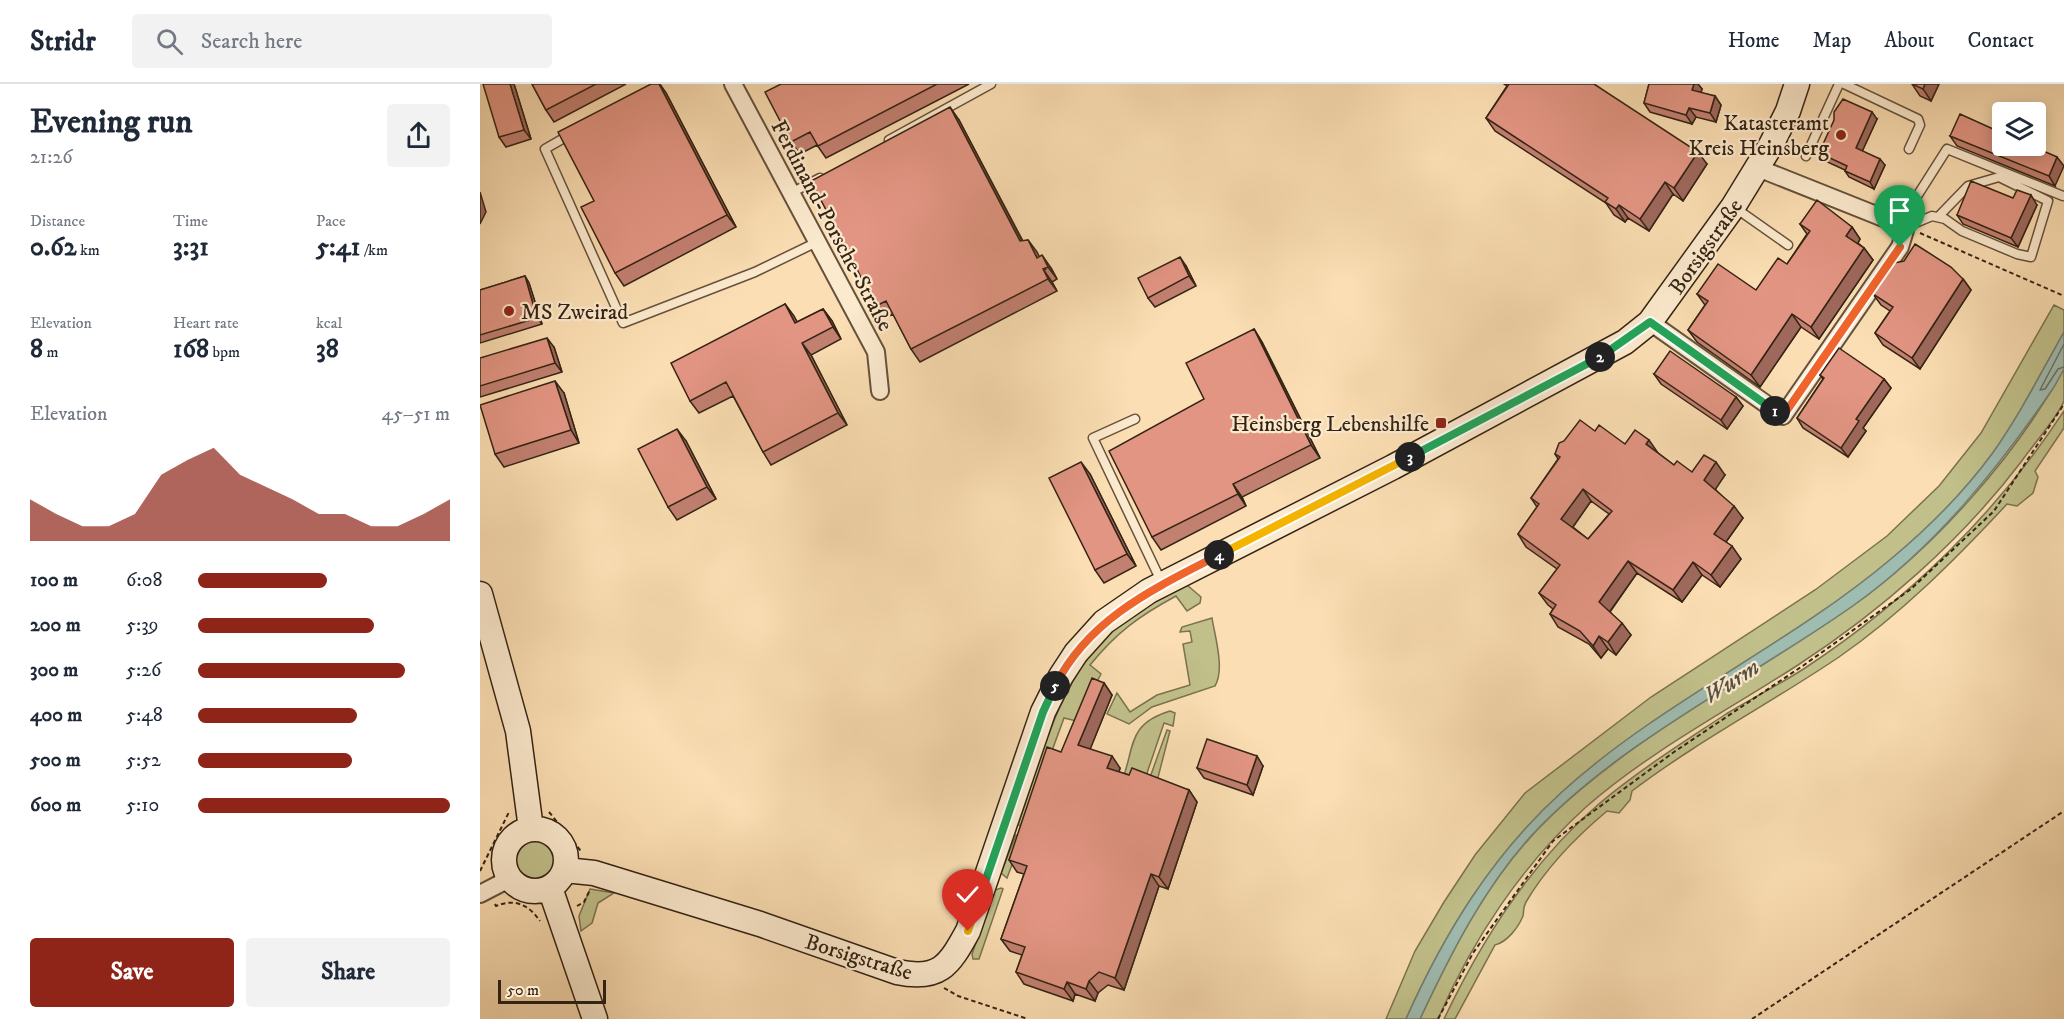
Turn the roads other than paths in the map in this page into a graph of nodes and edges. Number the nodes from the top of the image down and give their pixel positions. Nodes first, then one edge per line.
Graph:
1 (733, 84) edge
2 (991, 84) edge
3 (1797, 84) edge
4 (1839, 84) edge
5 (1844, 84) edge
6 (575, 132) edge
7 (883, 143) edge
8 (1909, 149) dead end
9 (1806, 156) dead end
10 (1758, 168) junction
11 (825, 176) edge
12 (791, 193) junction
13 (2063, 196) edge
14 (1733, 207) junction
15 (1938, 217) junction
16 (1903, 225) junction
17 (817, 242) junction
18 (1788, 245) dead end
19 (1650, 322) junction
20 (879, 391) dead end
21 (1136, 418) dead end
22 (1162, 584) junction
23 (480, 594) edge
24 (531, 829) junction
25 (565, 870) junction
26 (509, 879) junction
27 (550, 888) junction
28 (480, 894) edge
29 (595, 1019) edge

1 - 12 street, Ferdinand-Porsche-Straße
2 - 7 lane
3 - 10 street, Borsigstraße
4 - 9 lane
5 - 8 lane
6 - 17 lane
10 - 14 street, Borsigstraße
10 - 16 street
11 - 12 lane
12 - 17 street, Ferdinand-Porsche-Straße
13 - 16 lane
14 - 18 lane
14 - 19 street, Borsigstraße
15 - 15 lane
15 - 16 lane
16 - 19 street
17 - 20 street, Ferdinand-Porsche-Straße
19 - 22 street, Borsigstraße
21 - 22 lane
22 - 25 street, Borsigstraße
23 - 24 street
24 - 25 street
24 - 26 street
25 - 27 street
26 - 27 street
26 - 28 street
27 - 29 street

